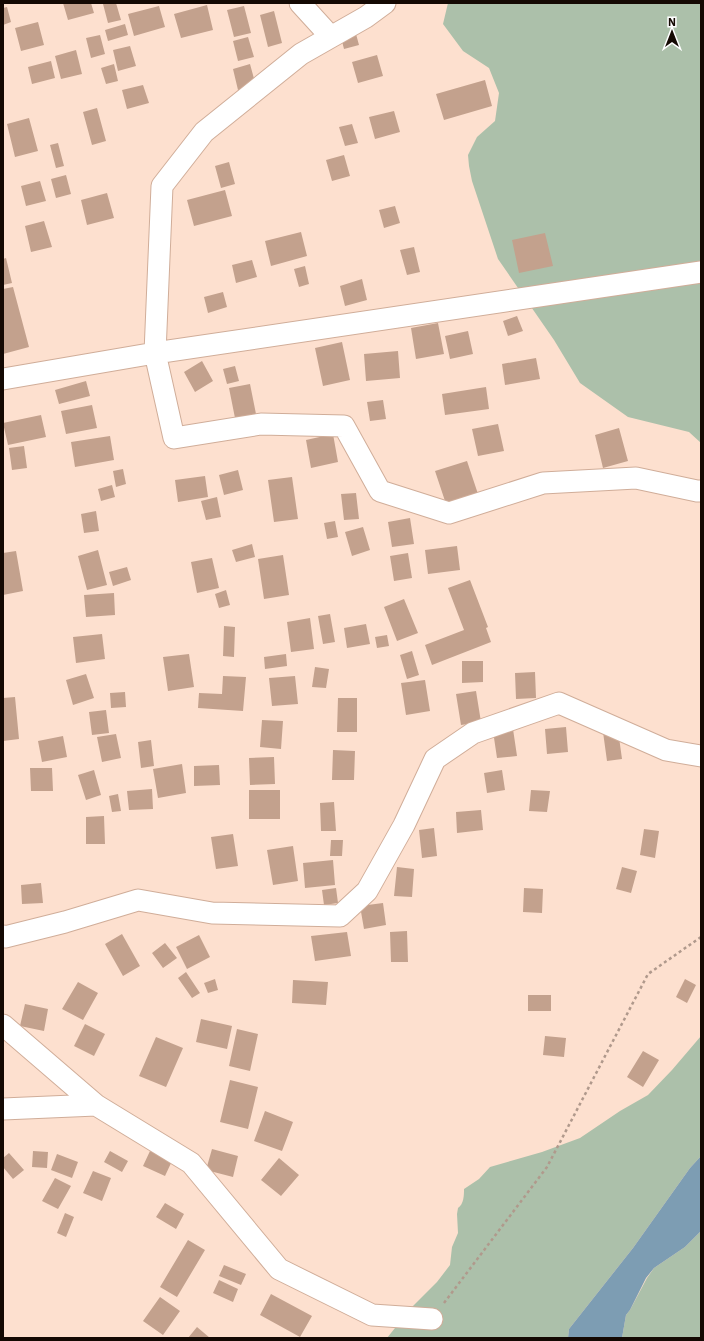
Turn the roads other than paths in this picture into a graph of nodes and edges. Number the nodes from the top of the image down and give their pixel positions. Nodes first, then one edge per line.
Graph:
1 (300, 3) edge
2 (385, 3) edge
3 (331, 37) junction
4 (701, 272) edge
5 (155, 353) junction
6 (3, 379) edge
7 (701, 491) edge
8 (701, 756) edge
9 (3, 936) edge
10 (3, 1025) edge
11 (96, 1105) junction
12 (3, 1109) edge
13 (432, 1319) road end

1 - 3 street
2 - 3 street
3 - 5 street
4 - 5 street
5 - 6 street
5 - 7 street
8 - 9 street
10 - 11 street
11 - 12 street
11 - 13 street

